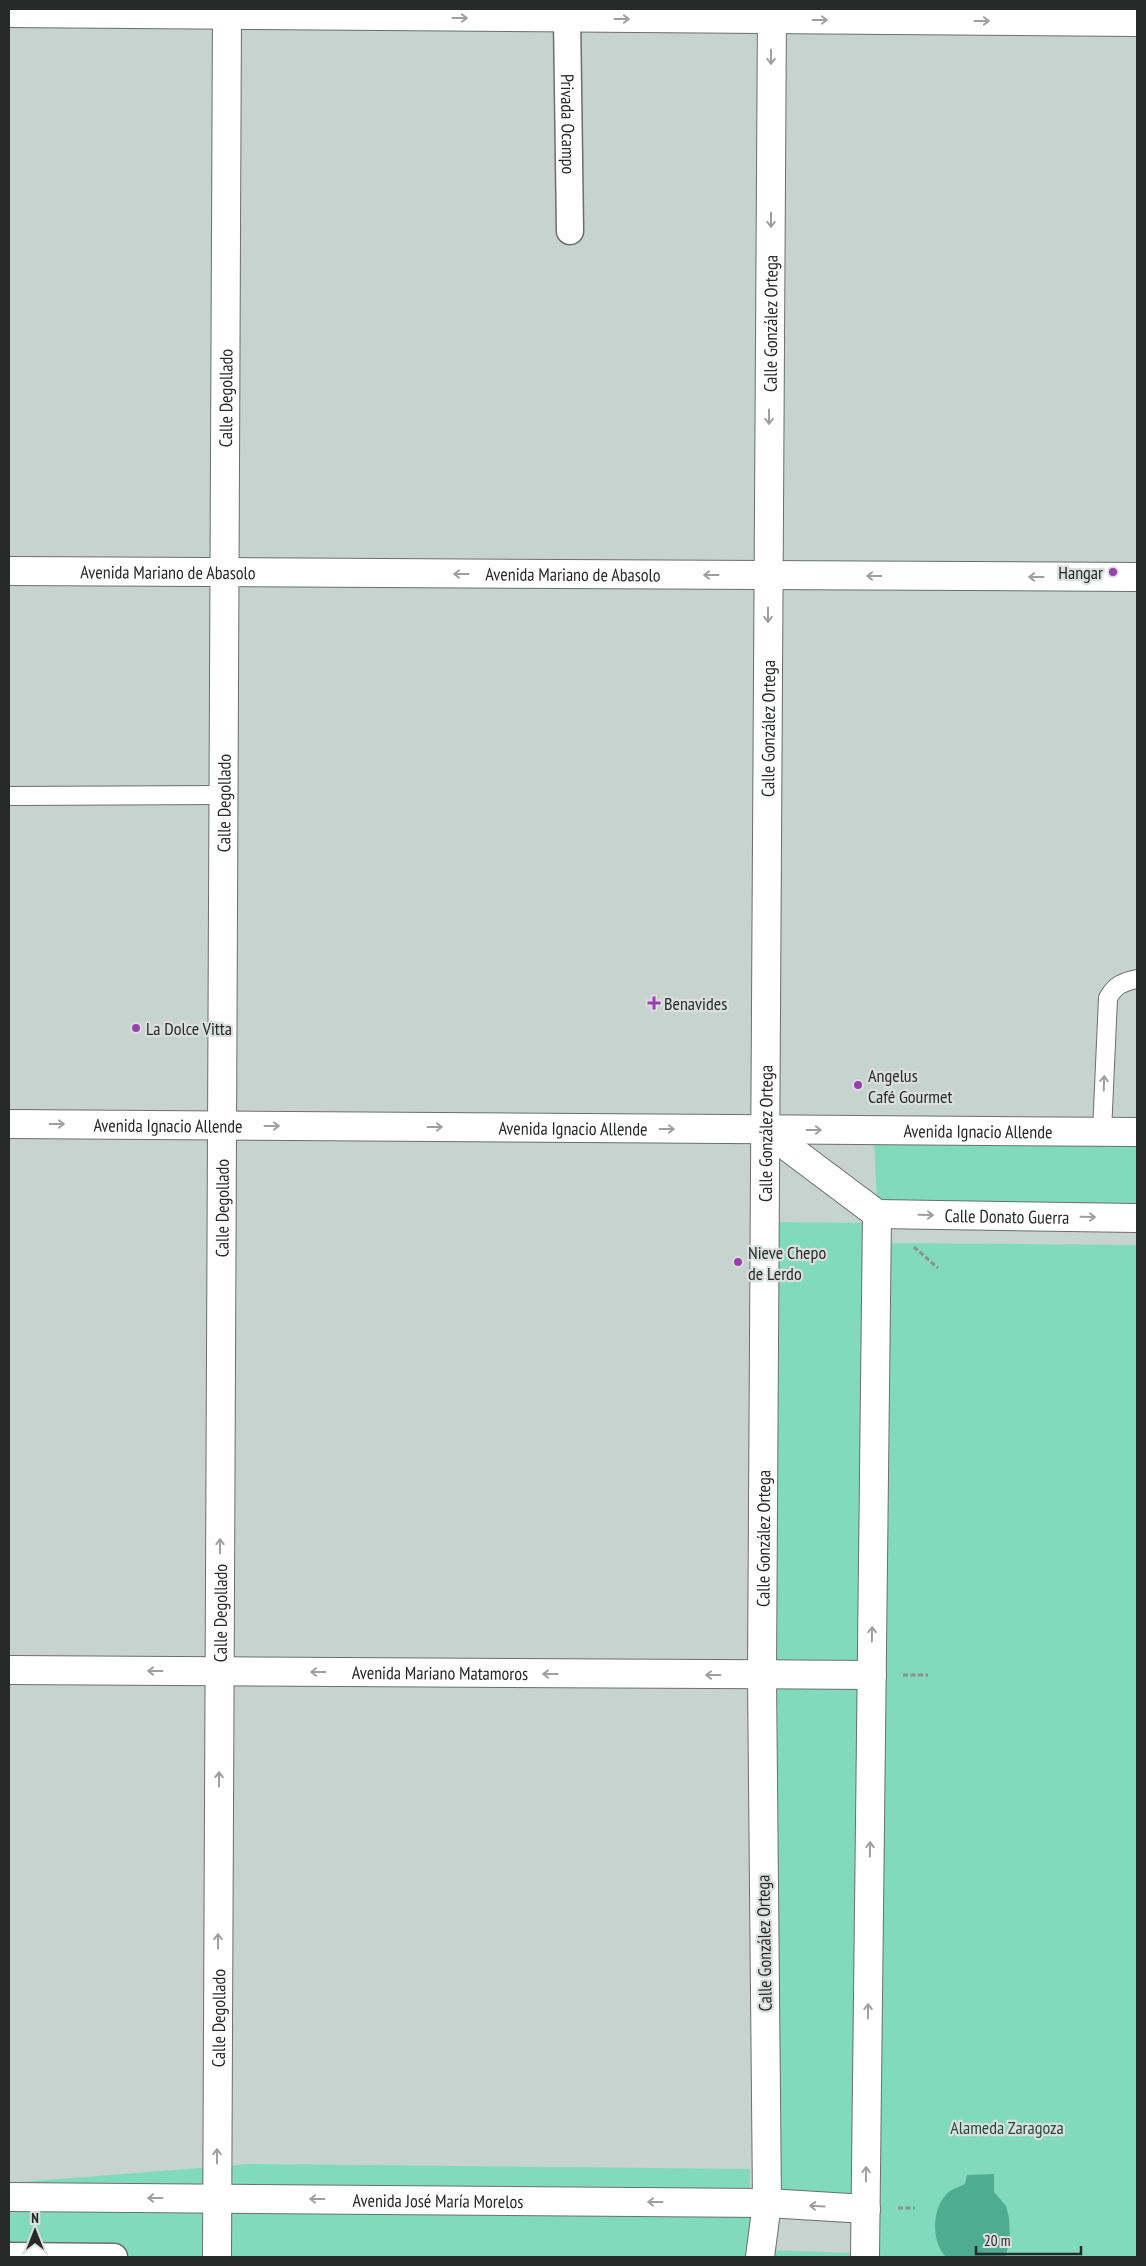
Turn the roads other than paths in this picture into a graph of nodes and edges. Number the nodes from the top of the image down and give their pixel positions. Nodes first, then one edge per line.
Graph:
1 (227, 12) edge
2 (9, 13) edge
3 (772, 14) edge
4 (567, 18) junction
5 (1137, 22) edge
6 (570, 231) dead end
7 (9, 571) edge
8 (224, 573) junction
9 (768, 576) junction
10 (1137, 578) edge
11 (223, 795) junction
12 (9, 796) edge
13 (1137, 979) edge
14 (9, 1124) edge
15 (222, 1125) junction
16 (765, 1130) junction
17 (1102, 1132) junction
18 (1137, 1132) edge
19 (877, 1214) junction
20 (1137, 1218) edge
21 (9, 1670) edge
22 (219, 1672) junction
23 (872, 1674) junction
24 (762, 1676) junction
25 (9, 2197) edge
26 (217, 2198) junction
27 (767, 2203) junction
28 (866, 2209) junction
29 (9, 2256) edge
30 (114, 2257) edge
31 (216, 2257) edge
32 (760, 2257) edge
33 (866, 2257) edge

1 - 2 street
1 -> 4 street
1 - 8 street, Calle Degollado
4 -> 3 street
3 -> 5 street
3 -> 9 street, Calle González Ortega
4 - 6 street, Privada Ocampo
7 - 8 street, Avenida Mariano de Abasolo
9 -> 8 street, Avenida Mariano de Abasolo
8 - 11 street, Calle Degollado
10 -> 9 street, Avenida Mariano de Abasolo
9 -> 16 street, Calle González Ortega
11 - 12 lane
11 - 15 street, Calle Degollado
17 -> 13 lane
14 -> 15 street, Avenida Ignacio Allende
15 -> 16 street, Avenida Ignacio Allende
22 -> 15 street, Calle Degollado
16 -> 17 street, Avenida Ignacio Allende
16 - 19 street
16 - 24 street, Calle González Ortega
17 - 18 street, Avenida Ignacio Allende
19 -> 20 street, Calle Donato Guerra
23 -> 19 street
22 -> 21 street, Avenida Mariano Matamoros
24 -> 22 street, Avenida Mariano Matamoros
26 -> 22 street, Calle Degollado
23 - 24 street, Avenida Mariano Matamoros
28 -> 23 street
24 - 27 street, Calle González Ortega
26 -> 25 street, Avenida José María Morelos
27 -> 26 street, Avenida José María Morelos
26 - 31 street, Calle Degollado
28 -> 27 street, Avenida José María Morelos
27 - 32 street, Calle González Ortega
28 - 33 street
29 - 30 street

